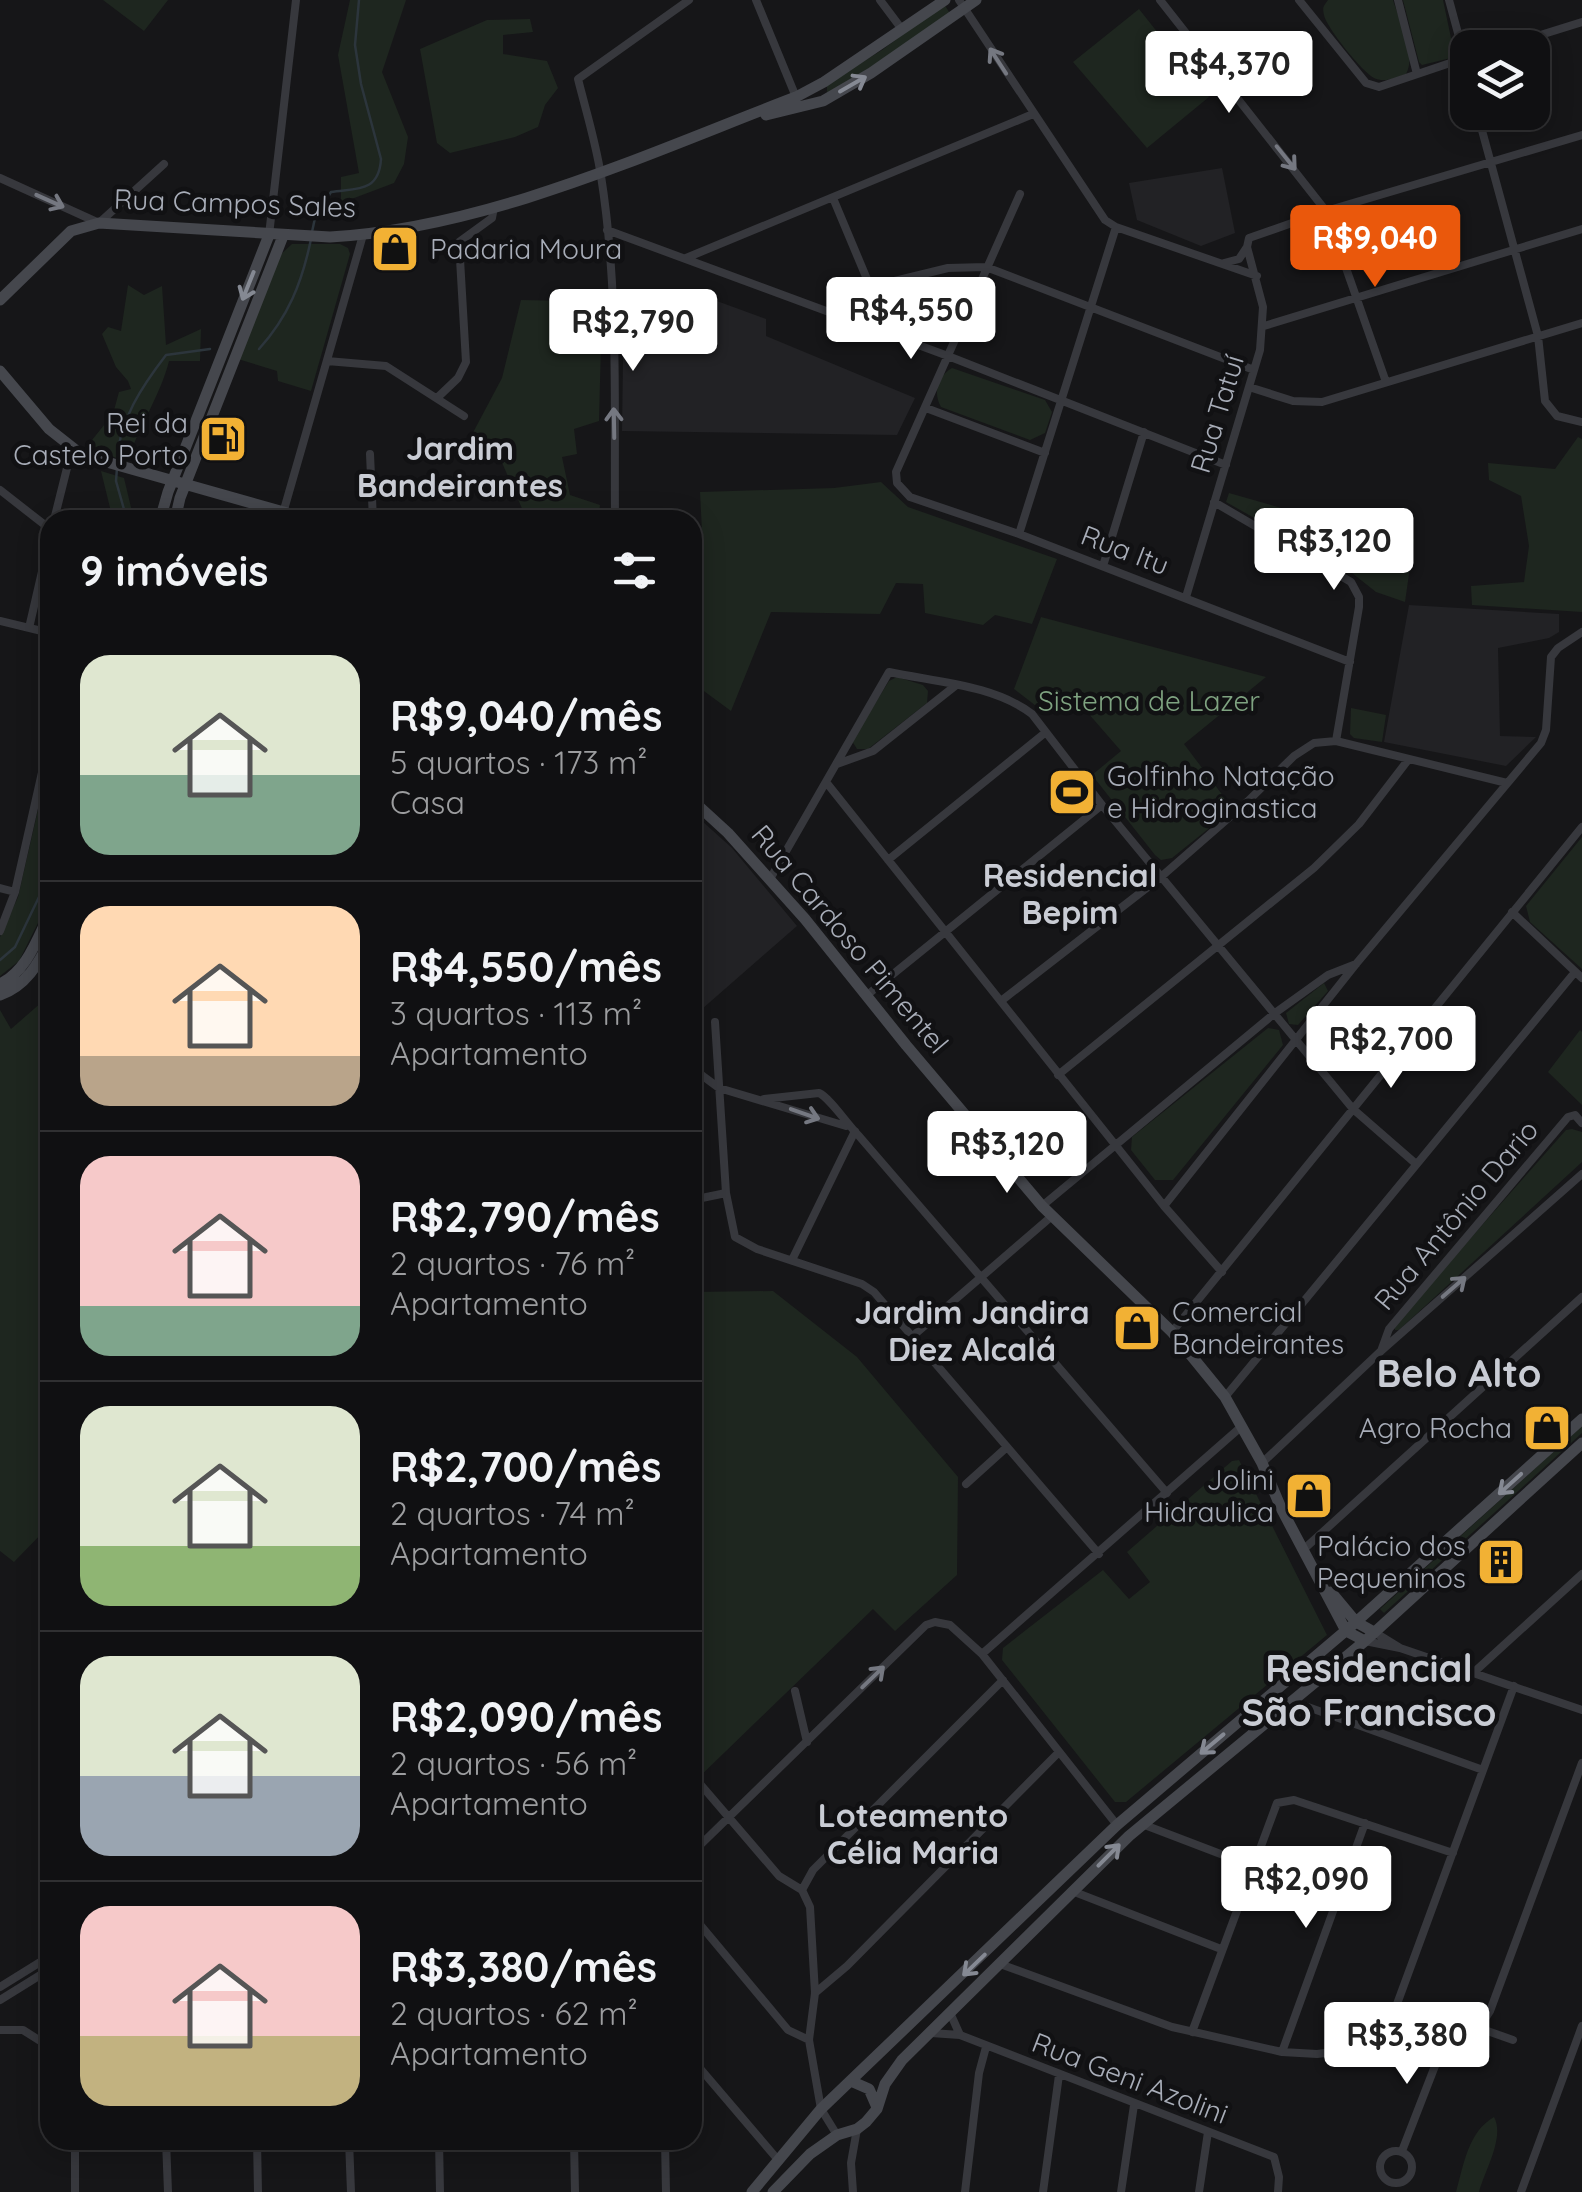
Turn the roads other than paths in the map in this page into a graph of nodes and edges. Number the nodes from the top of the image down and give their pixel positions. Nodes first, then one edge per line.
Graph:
1 (296, 0) edge
2 (689, 0) edge
3 (756, 0) edge
4 (880, 0) edge
5 (945, 0) edge
6 (976, 0) edge
7 (1160, 0) edge
8 (1299, 0) edge
9 (1398, 0) edge
10 (1450, 0) edge
11 (962, 4) edge
12 (1582, 22) edge
13 (901, 28) junction
14 (1458, 30) edge
15 (1550, 32) edge
16 (1450, 63) edge
17 (1417, 74) junction
18 (824, 82) junction
19 (796, 98) junction
20 (823, 102) junction
21 (808, 106) junction
22 (769, 114) junction
23 (1032, 114) junction
24 (727, 124) junction
25 (1482, 130) edge
26 (1582, 136) edge
27 (1489, 163) junction
28 (164, 164) dead end
29 (601, 173) junction
30 (0, 178) edge
31 (1020, 194) dead end
32 (833, 198) junction
33 (494, 207) junction
34 (1326, 210) junction
35 (100, 223) junction
36 (1116, 228) junction
37 (1582, 228) edge
38 (607, 230) junction
39 (269, 235) junction
40 (364, 235) junction
41 (283, 236) junction
42 (1247, 244) junction
43 (1514, 249) junction
44 (685, 259) junction
45 (1222, 264) junction
46 (986, 267) junction
47 (1256, 276) junction
48 (870, 287) junction
49 (1357, 296) junction
50 (0, 300) edge
51 (1091, 307) junction
52 (1582, 322) edge
53 (1264, 326) junction
54 (890, 334) junction
55 (1538, 336) junction
56 (948, 356) junction
57 (327, 360) junction
58 (1254, 370) junction
59 (2, 376) edge
60 (1386, 382) junction
61 (1249, 387) junction
62 (438, 398) junction
63 (211, 400) junction
64 (1062, 400) junction
65 (926, 408) junction
66 (464, 416) dead end
67 (1582, 422) edge
68 (1144, 432) junction
69 (72, 448) junction
70 (1045, 453) junction
71 (370, 454) dead end
72 (1226, 464) junction
73 (179, 483) junction
74 (0, 490) edge
75 (1214, 502) junction
76 (56, 510) edge
77 (165, 510) edge
78 (175, 510) edge
79 (263, 510) edge
80 (284, 510) edge
81 (373, 510) edge
82 (615, 510) edge
83 (40, 520) edge
84 (1019, 534) junction
85 (1103, 566) junction
86 (40, 582) edge
87 (1186, 597) junction
88 (0, 621) edge
89 (30, 628) junction
90 (40, 630) edge
91 (1582, 632) edge
92 (1350, 662) junction
93 (955, 686) junction
94 (1046, 732) junction
95 (1336, 741) junction
96 (1408, 760) junction
97 (838, 764) junction
98 (40, 782) edge
99 (826, 782) junction
100 (1507, 784) junction
101 (1102, 806) junction
102 (702, 809) edge
103 (1582, 827) edge
104 (888, 860) junction
105 (1162, 876) junction
106 (770, 879) junction
107 (0, 888) edge
108 (15, 892) junction
109 (1512, 912) junction
110 (0, 930) edge
111 (944, 931) junction
112 (40, 933) edge
113 (1219, 945) junction
114 (40, 958) edge
115 (1356, 964) junction
116 (1579, 975) edge
117 (0, 984) edge
118 (0, 996) edge
119 (866, 996) junction
120 (1000, 1001) junction
121 (1275, 1013) junction
122 (715, 1022) dead end
123 (1296, 1041) junction
124 (702, 1075) edge
125 (1058, 1075) junction
126 (719, 1088) junction
127 (764, 1099) junction
128 (1352, 1109) junction
129 (1578, 1119) edge
130 (851, 1129) junction
131 (1115, 1145) junction
132 (1416, 1162) junction
133 (1582, 1174) edge
134 (726, 1193) junction
135 (702, 1196) edge
136 (1042, 1206) junction
137 (1164, 1206) junction
138 (1052, 1216) junction
139 (792, 1260) junction
140 (1222, 1272) junction
141 (982, 1278) junction
142 (1582, 1297) edge
143 (1172, 1332) junction
144 (914, 1335) junction
145 (1381, 1351) junction
146 (1224, 1397) junction
147 (1582, 1419) edge
148 (1242, 1426) junction
149 (1582, 1442) edge
150 (1007, 1447) junction
151 (1262, 1463) junction
152 (966, 1484) dead end
153 (1167, 1493) junction
154 (1304, 1548) junction
155 (1099, 1554) junction
156 (1582, 1574) edge
157 (1351, 1626) junction
158 (1369, 1637) junction
159 (982, 1654) junction
160 (1472, 1674) junction
161 (1004, 1680) junction
162 (1514, 1686) junction
163 (795, 1691) dead end
164 (1294, 1702) junction
165 (1580, 1705) edge
166 (806, 1742) junction
167 (1059, 1752) junction
168 (1582, 1763) edge
169 (1484, 1770) junction
170 (702, 1786) edge
171 (728, 1817) junction
172 (1365, 1822) junction
173 (1142, 1824) junction
174 (1117, 1826) junction
175 (702, 1843) edge
176 (1453, 1853) junction
177 (1252, 1866) junction
178 (802, 1890) junction
179 (1072, 1891) junction
180 (702, 1927) edge
181 (1221, 1950) junction
182 (40, 1962) edge
183 (1000, 1964) junction
184 (40, 1975) edge
185 (18, 1976) junction
186 (24, 1985) junction
187 (0, 1988) edge
188 (815, 1993) junction
189 (0, 2000) edge
190 (950, 2015) junction
191 (1582, 2026) edge
192 (1479, 2028) junction
193 (0, 2030) edge
194 (1192, 2032) junction
195 (931, 2034) junction
196 (1447, 2035) junction
197 (960, 2036) junction
198 (809, 2040) junction
199 (1514, 2040) dead end
200 (40, 2041) edge
201 (1382, 2042) junction
202 (986, 2047) junction
203 (1578, 2047) edge
204 (1282, 2052) junction
205 (702, 2071) edge
206 (1059, 2076) junction
207 (853, 2082) junction
208 (816, 2086) junction
209 (834, 2098) junction
210 (1134, 2105) junction
211 (821, 2109) junction
212 (877, 2109) junction
213 (856, 2129) junction
214 (1208, 2132) junction
215 (837, 2135) junction
216 (75, 2150) edge
217 (166, 2150) edge
218 (258, 2150) edge
219 (349, 2150) edge
220 (439, 2150) edge
221 (574, 2150) edge
222 (665, 2150) edge
223 (1402, 2151) junction
224 (779, 2162) junction
225 (75, 2192) edge
226 (168, 2192) edge
227 (258, 2192) edge
228 (351, 2192) edge
229 (440, 2192) edge
230 (575, 2192) edge
231 (666, 2192) edge
232 (752, 2192) edge
233 (773, 2192) edge
234 (853, 2192) edge
235 (965, 2192) edge
236 (1043, 2192) edge
237 (1121, 2192) edge
238 (1199, 2192) edge
239 (1278, 2192) edge
240 (1521, 2192) edge

1 - 39 street
2 - 29 street
3 - 19 street
4 - 13 street
5 - 13 main road
6 - 11 main road
7 -> 34 street
8 - 17 street
9 - 17 street
10 - 14 street
20 -> 11 main road
23 -> 11 street
12 - 15 street
13 - 18 main road
16 - 17 street
18 - 19 main road
18 - 20 main road
19 - 21 main road
19 - 22 main road
19 - 24 main road
20 - 21 main road
21 - 22 main road
22 - 24 main road
23 - 32 street
23 - 36 street
24 - 29 main road, Rua Campos Sales
25 - 27 street
26 - 27 street
27 - 34 street
27 - 43 street
28 - 35 street
29 - 33 main road, Rua Campos Sales
29 - 38 street
30 -> 35 street
31 - 46 street
32 - 44 street
32 - 48 street
33 - 40 main road, Rua Campos Sales
33 - 62 street
34 - 42 street
34 - 49 street
35 - 39 main road, Rua Campos Sales
35 - 50 main road
36 - 45 street
36 - 51 street
37 - 43 street
38 - 44 street
82 -> 38 street
39 - 41 main road, Rua Campos Sales
39 -> 63 main road
40 - 41 main road, Rua Campos Sales
40 - 57 street
41 - 63 main road
42 - 45 street
42 - 47 street, Rua Tatuí
43 - 49 street
43 - 55 street
44 - 54 street
45 - 47 street
46 - 48 street
46 - 51 street
46 - 56 street
47 - 53 street, Rua Tatuí
48 - 54 street
49 - 53 street
49 - 60 street
51 - 58 street
51 - 64 street
52 - 55 street
53 - 58 street, Rua Tatuí
54 - 56 street
55 - 60 street
55 - 67 street
56 - 64 street
56 - 65 street
57 - 62 street
57 - 80 street
58 - 61 street, Rua Tatuí
59 - 69 main road
60 - 61 street
61 - 72 street, Rua Tatuí
62 - 66 street
63 - 73 main road
64 - 68 street
64 - 70 street
65 - 70 street
65 - 84 street, Rua Itu
68 - 72 street
68 - 85 street
69 - 73 main road
69 - 76 street
70 - 84 street
71 - 81 street
72 - 75 street, Rua Tatuí
73 - 77 main road
73 - 78 main road
73 - 79 main road
74 - 83 street
75 - 87 street, Rua Tatuí
75 - 92 street
84 - 85 street, Rua Itu
85 - 87 street, Rua Itu
86 - 89 street
87 - 92 street, Rua Itu
88 - 89 street
89 - 90 street
91 - 100 street
92 - 95 street
93 - 94 street
93 - 97 street
93 - 97 street
94 - 101 street
94 - 104 street
95 - 96 street
95 - 105 street
96 - 100 street
96 - 113 street
97 - 99 street
98 - 108 street
99 - 104 street
99 - 106 street
100 - 115 street
101 - 105 street
101 - 111 street
102 - 106 main road, Rua Cardoso Pimentel
103 - 109 street
104 - 111 street
105 - 113 street
105 - 120 street
106 - 119 main road, Rua Cardoso Pimentel
107 - 108 street
108 - 110 street
109 - 116 street
109 - 128 street
111 - 119 street
111 - 120 street
112 - 117 main road
113 - 121 street
113 - 125 street
114 - 118 main road
115 - 121 street
115 - 123 street
116 - 132 street
119 - 136 main road, Rua Cardoso Pimentel
120 - 125 street
121 - 123 street
121 - 131 street
122 - 126 street
123 - 128 street
123 - 137 street
124 - 126 street
125 - 131 street
126 - 127 street
126 - 134 street
127 -> 130 street
127 - 130 street
128 - 132 street
128 - 140 street
129 - 145 street, Rua Antônio Dario
130 - 139 street
130 - 141 street
131 - 136 street
131 - 137 street
132 - 146 street
145 -> 133 street
134 - 135 street
134 - 139 street
136 - 138 main road, Rua Cardoso Pimentel
137 - 140 street
138 - 141 street
138 - 143 main road, Rua Cardoso Pimentel
139 - 144 street
140 - 143 street
141 - 144 street
141 - 153 street
142 - 154 street
143 - 146 main road, Rua Cardoso Pimentel
144 - 150 street
145 - 151 street
146 - 148 main road, Rua Cardoso Pimentel
147 -> 157 main road
148 - 151 main road, Rua Cardoso Pimentel
148 - 153 street
149 - 158 main road
150 - 152 street
150 - 155 street
151 - 154 main road, Rua Cardoso Pimentel
153 - 155 street
154 - 157 main road, Rua Cardoso Pimentel
155 - 159 street
156 - 160 street
157 - 158 main road
157 -> 174 main road
158 - 160 street
158 - 164 main road
159 - 161 street
166 -> 159 street
160 - 162 street
161 - 167 street
161 - 178 street
162 - 165 street
162 - 169 street
163 - 166 street
164 - 169 street
164 - 173 main road
166 - 171 street
167 - 174 street
167 - 188 street
168 - 192 street
169 - 176 street
170 - 171 street
171 - 175 street
171 - 178 street
172 - 176 street
172 - 177 street
172 - 204 street
173 - 177 street
179 -> 173 main road
174 -> 207 main road
176 - 201 street
177 - 181 street
178 - 188 street
179 - 181 street
179 - 183 main road
180 - 198 street
181 - 194 street
182 - 185 street
183 - 190 main road
183 - 194 street
184 - 186 street
185 - 186 street
185 - 187 street
186 - 189 street
188 - 198 street
190 - 195 main road
190 - 197 street
191 - 203 street
192 - 196 street
192 - 199 street
193 - 200 street
194 - 204 street
195 - 197 street, Rua Geni Azolini
195 - 212 main road
196 - 201 street
196 - 223 street
197 - 202 street, Rua Geni Azolini
198 - 208 street
201 - 204 street
202 - 206 street, Rua Geni Azolini
202 - 235 street
203 - 240 street
205 - 224 street
206 - 210 street, Rua Geni Azolini
206 - 236 street
207 - 209 main road
207 - 212 main road
208 - 209 street
208 - 211 street
209 - 211 main road
210 - 214 street, Rua Geni Azolini
210 - 237 street
211 - 215 street
211 - 224 main road
212 - 213 main road
213 - 215 main road
213 - 234 street
214 - 238 street
214 - 239 street, Rua Geni Azolini
215 - 233 main road
216 - 225 street
217 - 226 street
218 - 227 street
219 - 228 street
220 - 229 street
221 - 230 street
222 - 231 street
223 - 223 street
224 - 232 main road

